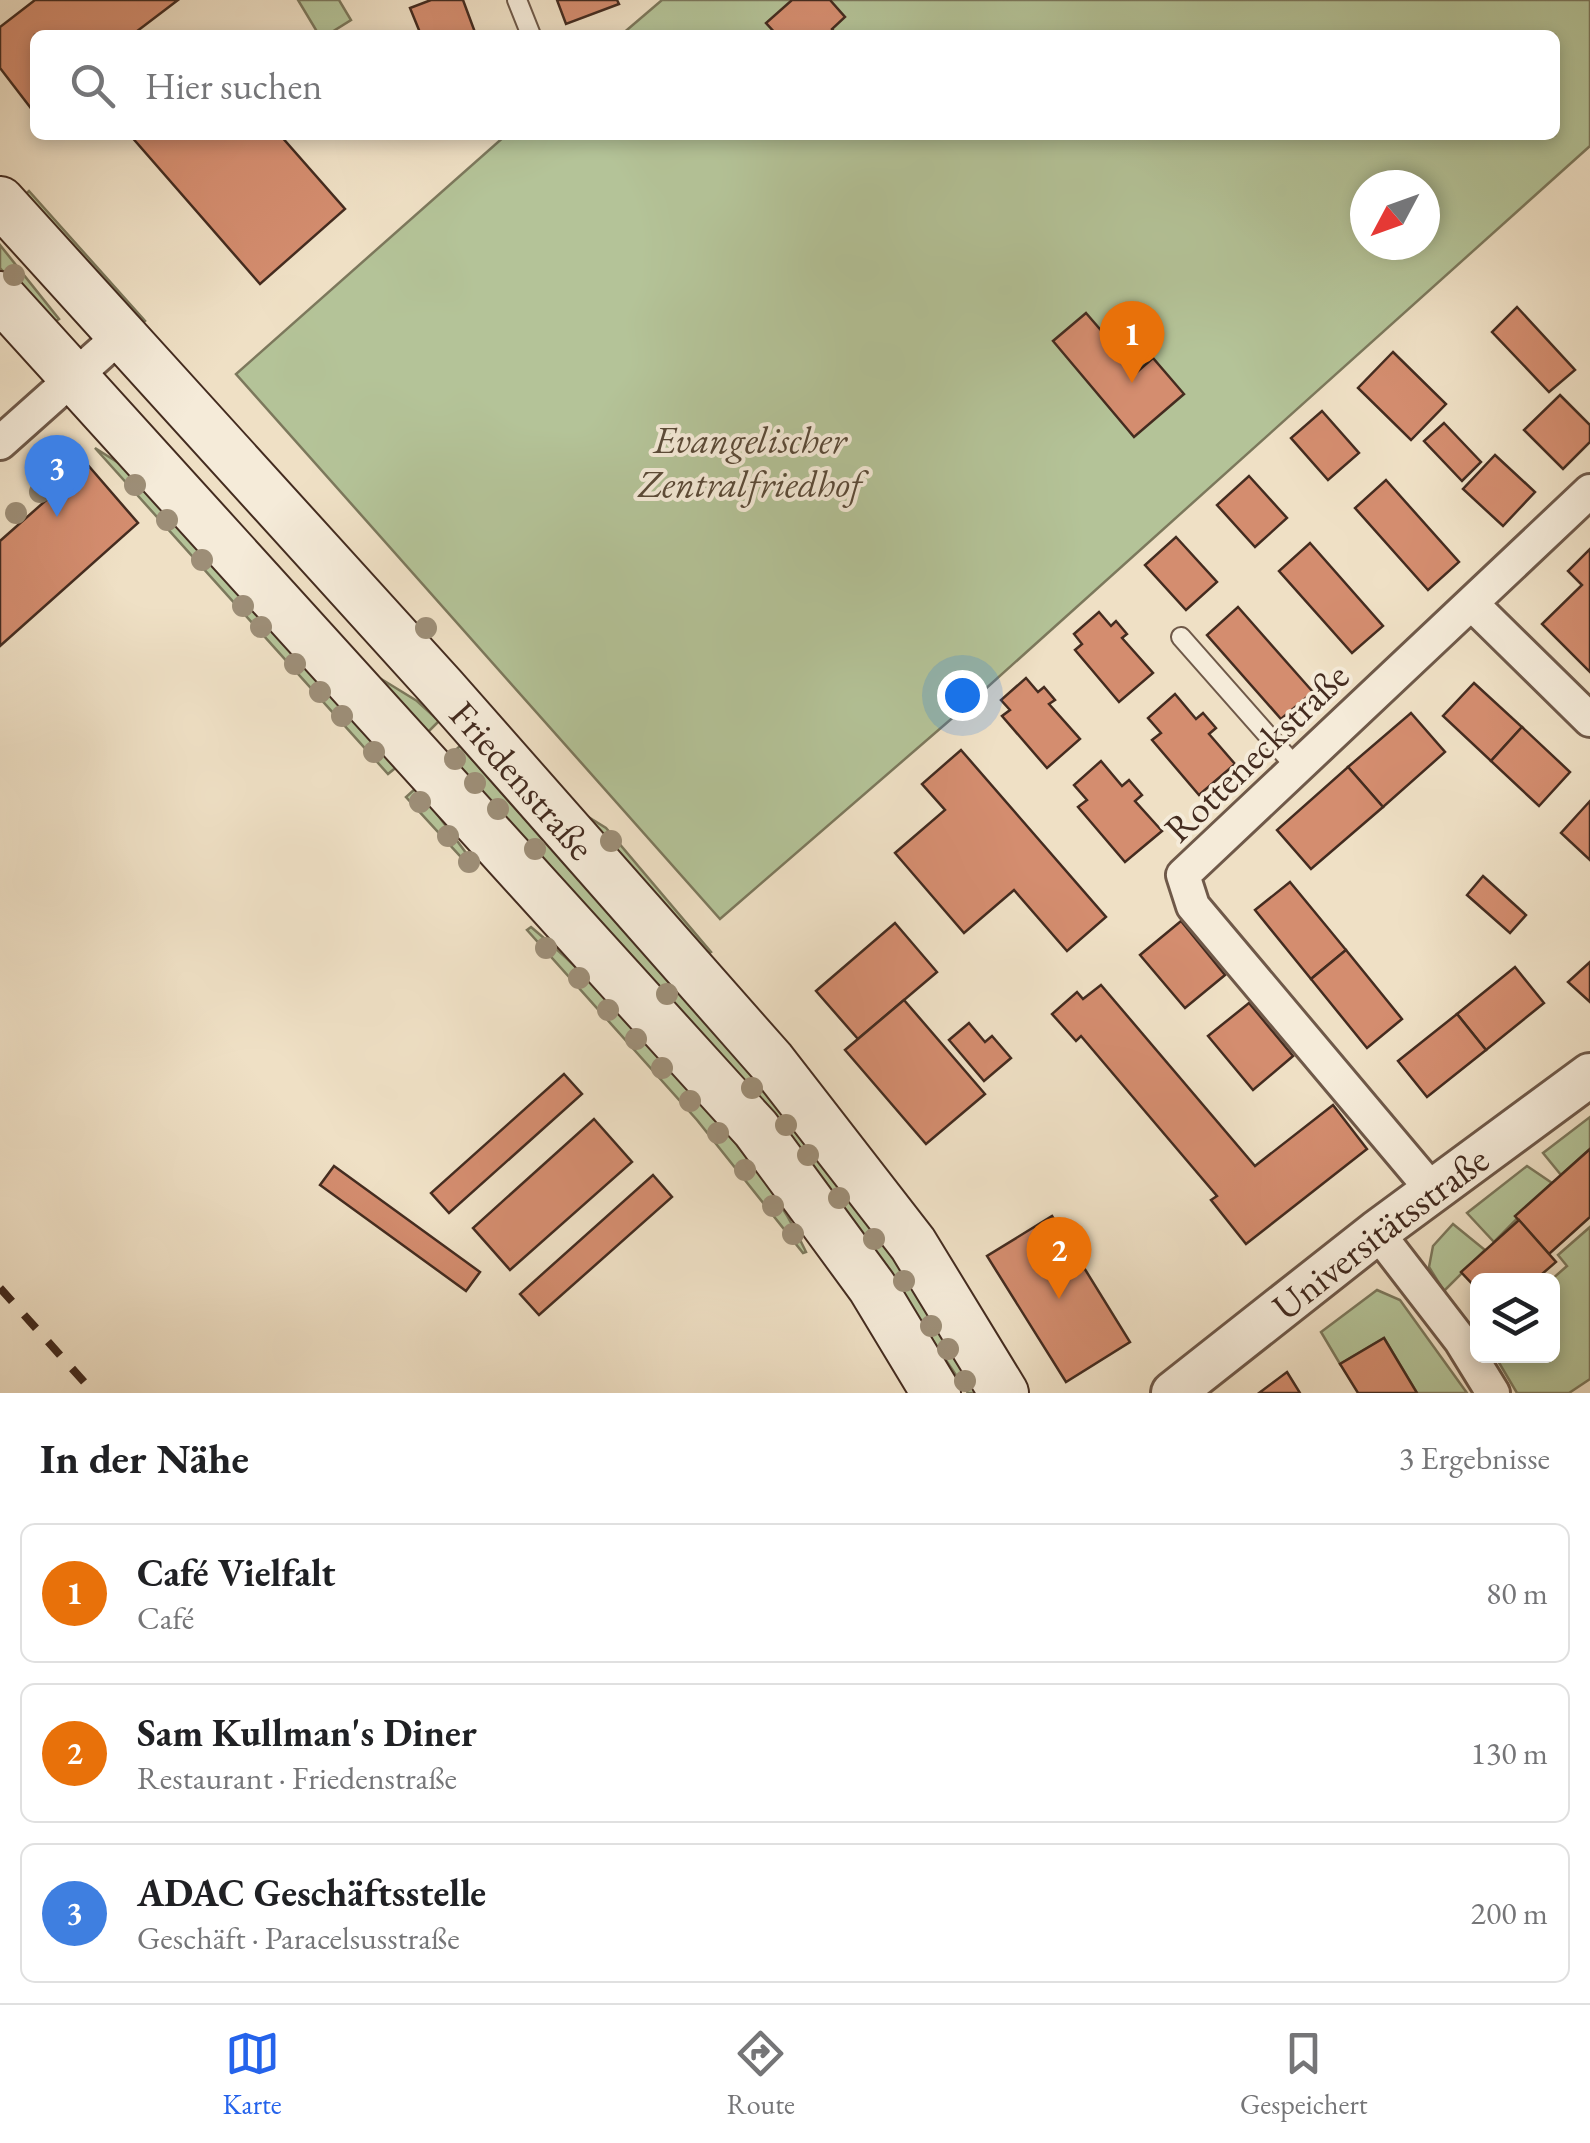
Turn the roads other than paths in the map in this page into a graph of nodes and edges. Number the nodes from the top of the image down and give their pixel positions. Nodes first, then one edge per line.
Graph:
1 (517, 0) edge
2 (529, 30) edge
3 (0, 201) edge
4 (0, 296) edge
5 (120, 336) junction
6 (74, 378) junction
7 (0, 443) edge
8 (1590, 490) edge
9 (1473, 606) junction
10 (1181, 637) dead end
11 (1590, 720) edge
12 (1294, 765) junction
13 (1590, 1074) edge
14 (1433, 1192) junction
15 (1378, 1232) junction
16 (936, 1393) edge
17 (1004, 1393) edge
18 (1173, 1393) edge
19 (1493, 1393) edge

1 - 2 lane
3 - 5 main road, Friedenstraße
4 - 6 main road, Friedenstraße
5 - 6 street
5 - 17 main road, Friedenstraße
6 - 7 street
6 - 16 main road, Friedenstraße
8 - 9 street, Rotteneckstraße
9 - 11 street
9 - 12 street, Rotteneckstraße
10 - 12 lane
12 - 14 street, Rotteneckstraße
13 - 14 street, Universitätsstraße
14 - 15 street, Universitätsstraße
15 - 18 street, Universitätsstraße
15 - 19 street

